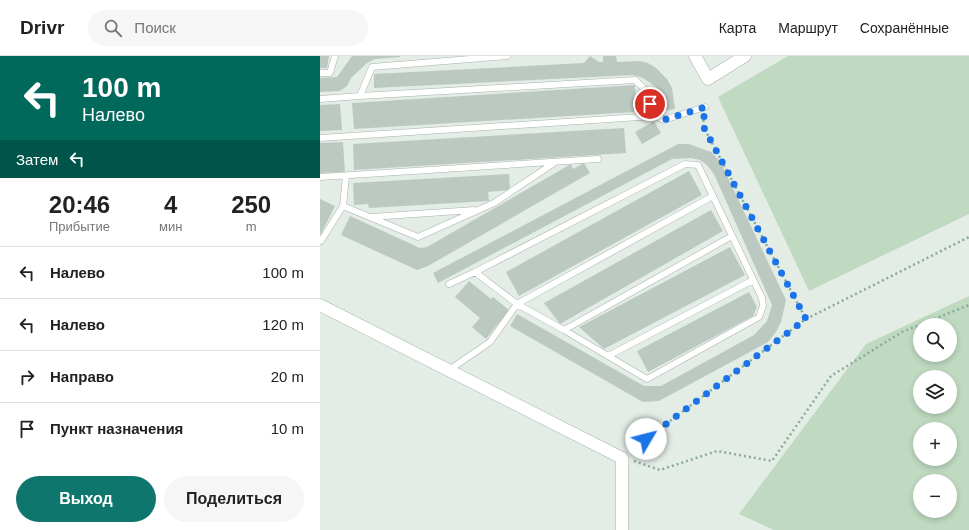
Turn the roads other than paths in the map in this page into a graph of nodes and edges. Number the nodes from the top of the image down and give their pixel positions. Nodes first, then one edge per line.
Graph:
1 (335, 56) edge
2 (507, 56) edge
3 (695, 56) edge
4 (745, 56) edge
5 (320, 73) edge
6 (360, 96) junction
7 (320, 99) edge
8 (705, 107) road end
9 (655, 116) junction
10 (320, 138) edge
11 (598, 159) dead end
12 (555, 162) junction
13 (346, 176) junction
14 (320, 177) edge
15 (713, 196) junction
16 (344, 206) junction
17 (479, 210) junction
18 (369, 217) junction
19 (732, 236) junction
20 (320, 240) edge
21 (475, 272) junction
22 (753, 280) junction
23 (449, 284) dead end
24 (517, 304) junction
25 (320, 305) edge
26 (564, 330) junction
27 (608, 356) junction
28 (449, 370) junction
29 (622, 530) edge

1 - 5 lane
2 - 6 lane
3 - 4 street
6 - 7 lane
6 - 9 lane
8 - 9 lane
9 - 10 lane
11 - 12 lane
12 - 13 lane
12 - 17 lane
13 - 14 lane
13 - 16 lane
15 - 19 lane
15 - 21 lane
15 - 24 lane
16 - 18 lane
16 - 20 lane
17 - 18 lane
17 - 18 lane
19 - 22 lane
19 - 26 lane
21 - 23 lane
21 - 24 lane
22 - 27 lane
22 - 27 lane
24 - 26 lane
24 - 28 lane
25 - 28 street
26 - 27 lane
28 - 29 street

